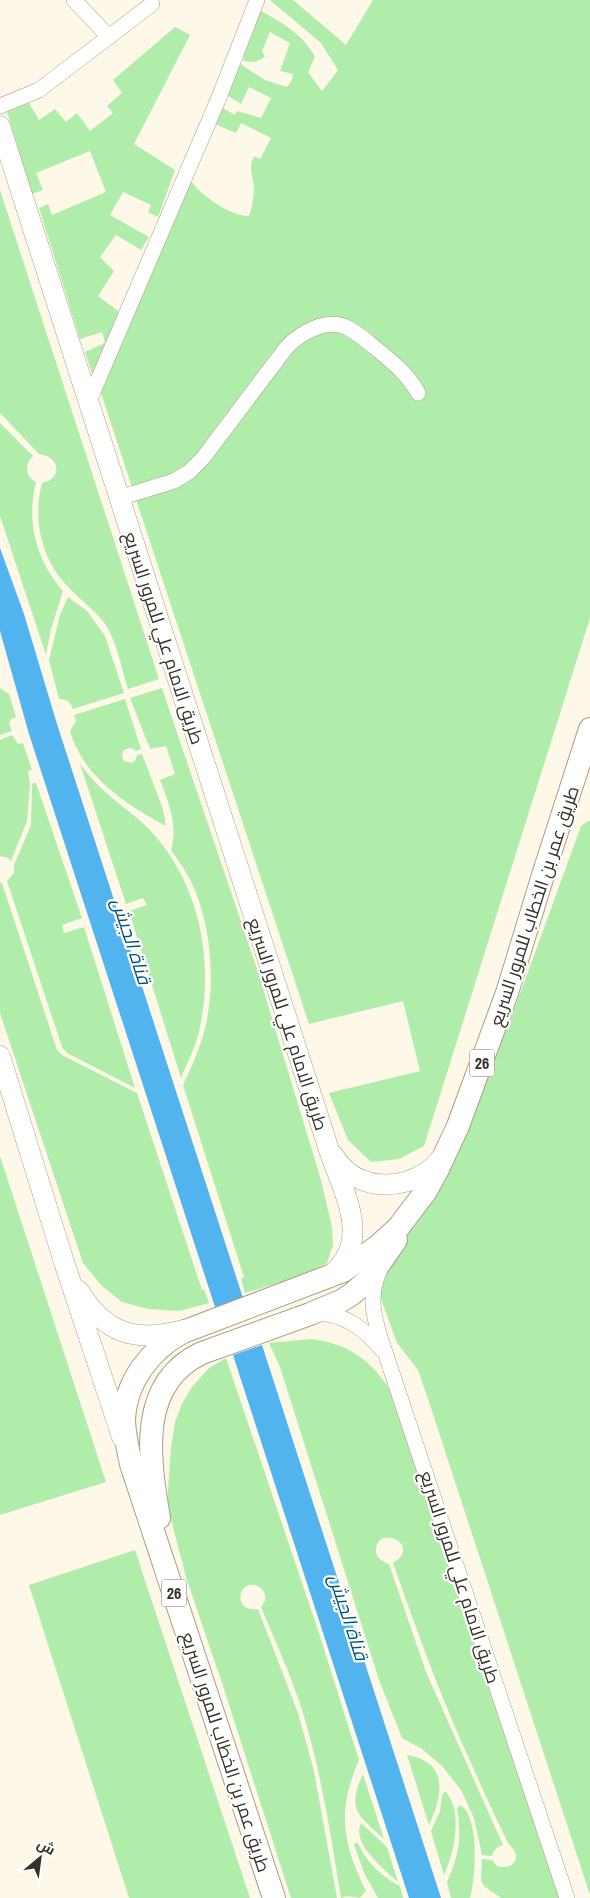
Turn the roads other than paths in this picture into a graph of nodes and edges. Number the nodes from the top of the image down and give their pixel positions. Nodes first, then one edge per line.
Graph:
1 (74, 0) edge
2 (258, 0) edge
3 (152, 4) dead end
4 (108, 37) junction
5 (0, 106) edge
6 (0, 126) edge
7 (418, 393) dead end
8 (89, 401) junction
9 (119, 498) junction
10 (590, 729) edge
11 (587, 748) edge
12 (0, 1056) edge
13 (0, 1090) edge
14 (15, 1104) junction
15 (448, 1149) junction
16 (329, 1150) junction
17 (426, 1191) junction
18 (386, 1256) junction
19 (64, 1262) junction
20 (321, 1281) junction
21 (310, 1314) junction
22 (205, 1324) junction
23 (388, 1361) junction
24 (131, 1464) junction
25 (179, 1606) junction
26 (274, 1898) edge
27 (567, 1898) edge

1 - 4 street
2 - 8 street
3 - 4 street
4 - 5 street
6 - 8 main road, طريق الامام علي للمرور السريع
7 - 9 street
8 - 9 main road, طريق الامام علي للمرور السريع
9 - 16 main road, طريق الامام علي للمرور السريع
10 - 11 highway, طريق عمر بن الخطاب للمرور السريع / 26
11 - 15 highway, طريق عمر بن الخطاب للمرور السريع / 26
12 - 14 main road, طريق عمر بن الخطاب للمرور السريع / 26
13 - 14 street
14 - 19 main road, طريق عمر بن الخطاب للمرور السريع / 26
15 - 16 main road, طريق الامام علي للمرور السريع
15 - 17 highway, طريق عمر بن الخطاب للمرور السريع / 26
16 - 20 main road, طريق الامام علي للمرور السريع
17 - 18 highway
17 - 20 highway, طريق عمر بن الخطاب للمرور السريع / 26
18 - 21 highway
18 - 23 street, طريق الامام علي للمرور السريع
19 - 22 main road, طريق عمر بن الخطاب للمرور السريع / 26
19 - 24 main road, طريق عمر بن الخطاب للمرور السريع / 26
20 - 22 highway, طريق عمر بن الخطاب للمرور السريع / 26
21 - 23 street
21 - 25 highway
22 - 24 highway, طريق عمر بن الخطاب للمرور السريع / 26
23 - 27 street, طريق الامام علي للمرور السريع
24 - 25 highway, طريق عمر بن الخطاب للمرور السريع / 26
25 - 26 highway, طريق عمر بن الخطاب للمرور السريع / 26

